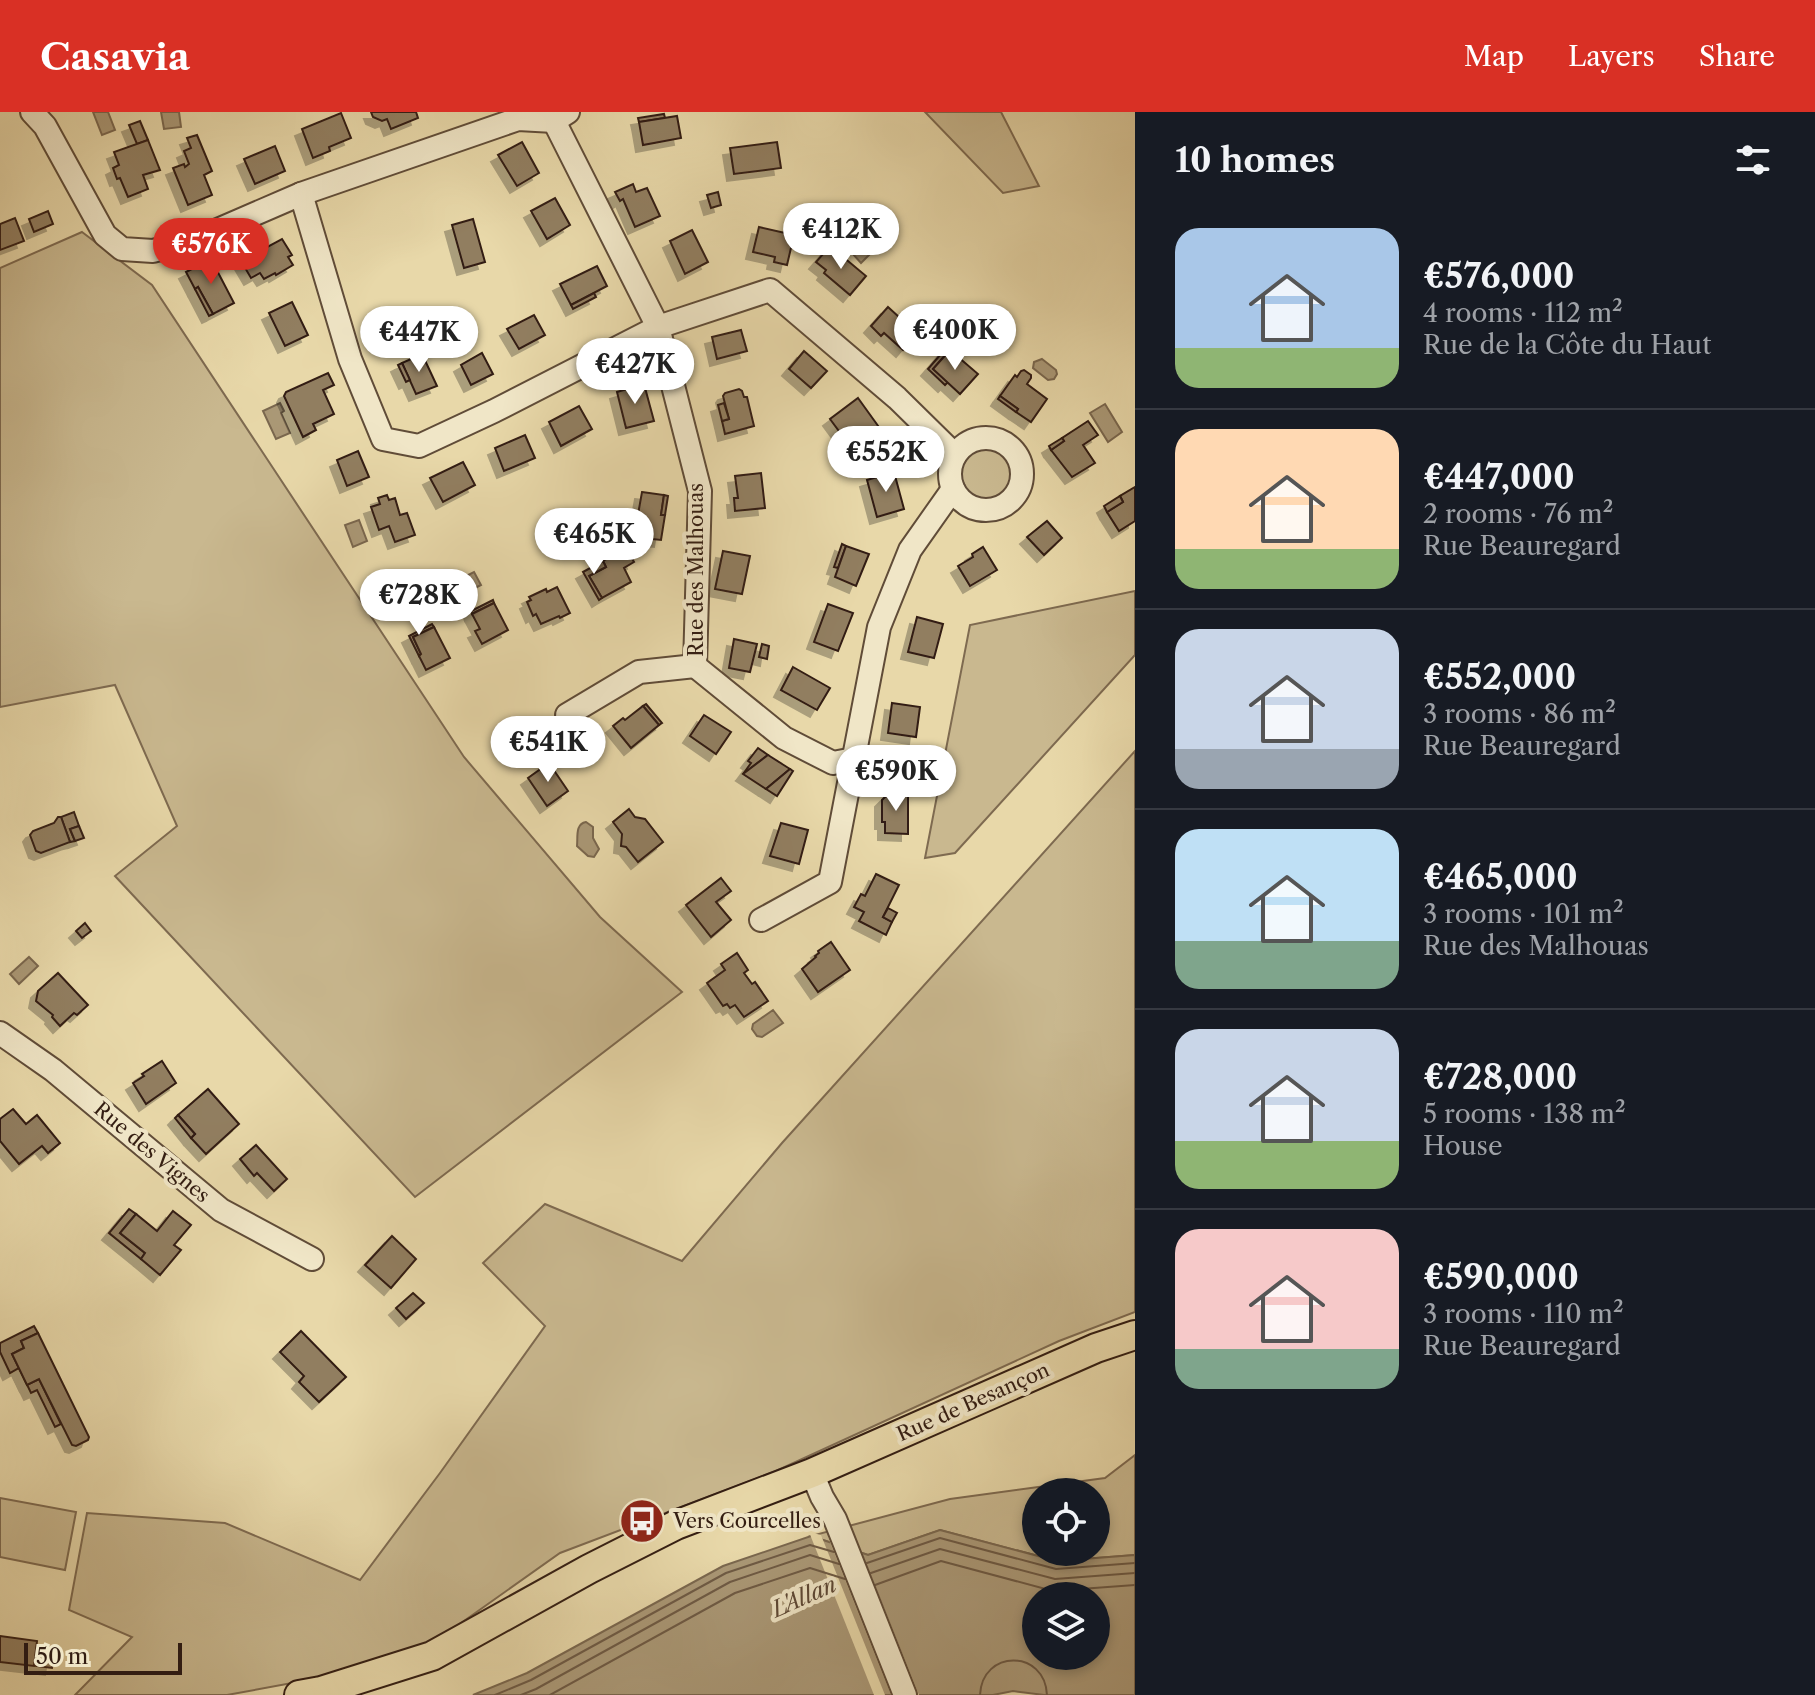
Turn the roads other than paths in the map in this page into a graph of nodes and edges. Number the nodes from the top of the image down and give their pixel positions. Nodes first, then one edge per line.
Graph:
1 (32, 112) edge
2 (561, 116) edge
3 (301, 194) junction
4 (658, 327) junction
5 (955, 455) junction
6 (953, 489) junction
7 (695, 666) junction
8 (567, 715) dead end
9 (854, 759) junction
10 (761, 920) dead end
11 (0, 1033) edge
12 (312, 1259) dead end
13 (1135, 1335) edge
14 (812, 1473) junction
15 (299, 1695) edge
16 (905, 1695) edge

1 - 3 street
2 - 3 street
2 - 4 street, Rue des Malhouas
3 - 4 street
4 - 5 street
4 - 7 street, Rue des Malhouas
5 - 6 street
5 - 6 street
6 - 9 street
7 - 8 street
7 - 9 street, Rue des Malhouas
9 - 10 street
11 - 12 street, Rue des Vignes
13 - 14 main road, Rue de Besançon
14 - 15 main road, Rue de Besançon
14 - 16 street

